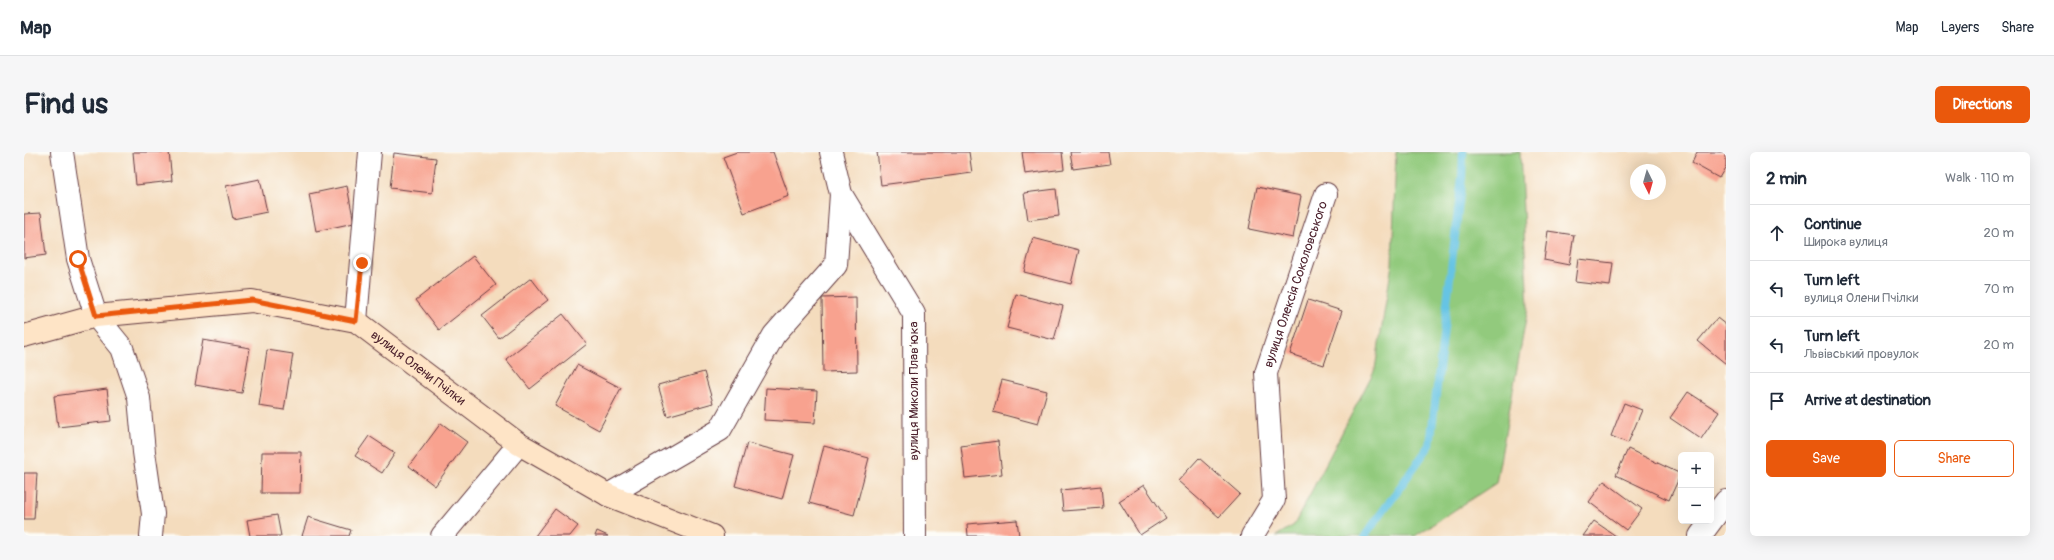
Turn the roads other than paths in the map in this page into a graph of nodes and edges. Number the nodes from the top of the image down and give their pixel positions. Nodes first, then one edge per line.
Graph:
1 (62, 152) edge
2 (370, 152) edge
3 (831, 152) edge
4 (841, 194) junction
5 (1326, 194) dead end
6 (96, 316) junction
7 (356, 321) junction
8 (24, 336) edge
9 (519, 444) junction
10 (608, 495) junction
11 (1726, 501) edge
12 (151, 536) edge
13 (442, 536) edge
14 (712, 536) edge
15 (915, 536) edge
16 (1252, 536) edge
17 (1700, 536) edge

1 - 6 street
2 - 7 street
3 - 4 street, вулиця Миколи Плавʼюка
4 - 10 street, вулиця Миколи Плавʼюка
4 - 15 street, вулиця Миколи Плавʼюка
5 - 16 street, вулиця Олексія Соколовського
6 - 7 street, вулиця Олени Пчілки
6 - 8 street, вулиця Олени Пчілки
6 - 12 street
7 - 9 street, вулиця Олени Пчілки
9 - 10 street, вулиця Олени Пчілки
9 - 13 street
10 - 14 street, вулиця Олени Пчілки
11 - 17 street

